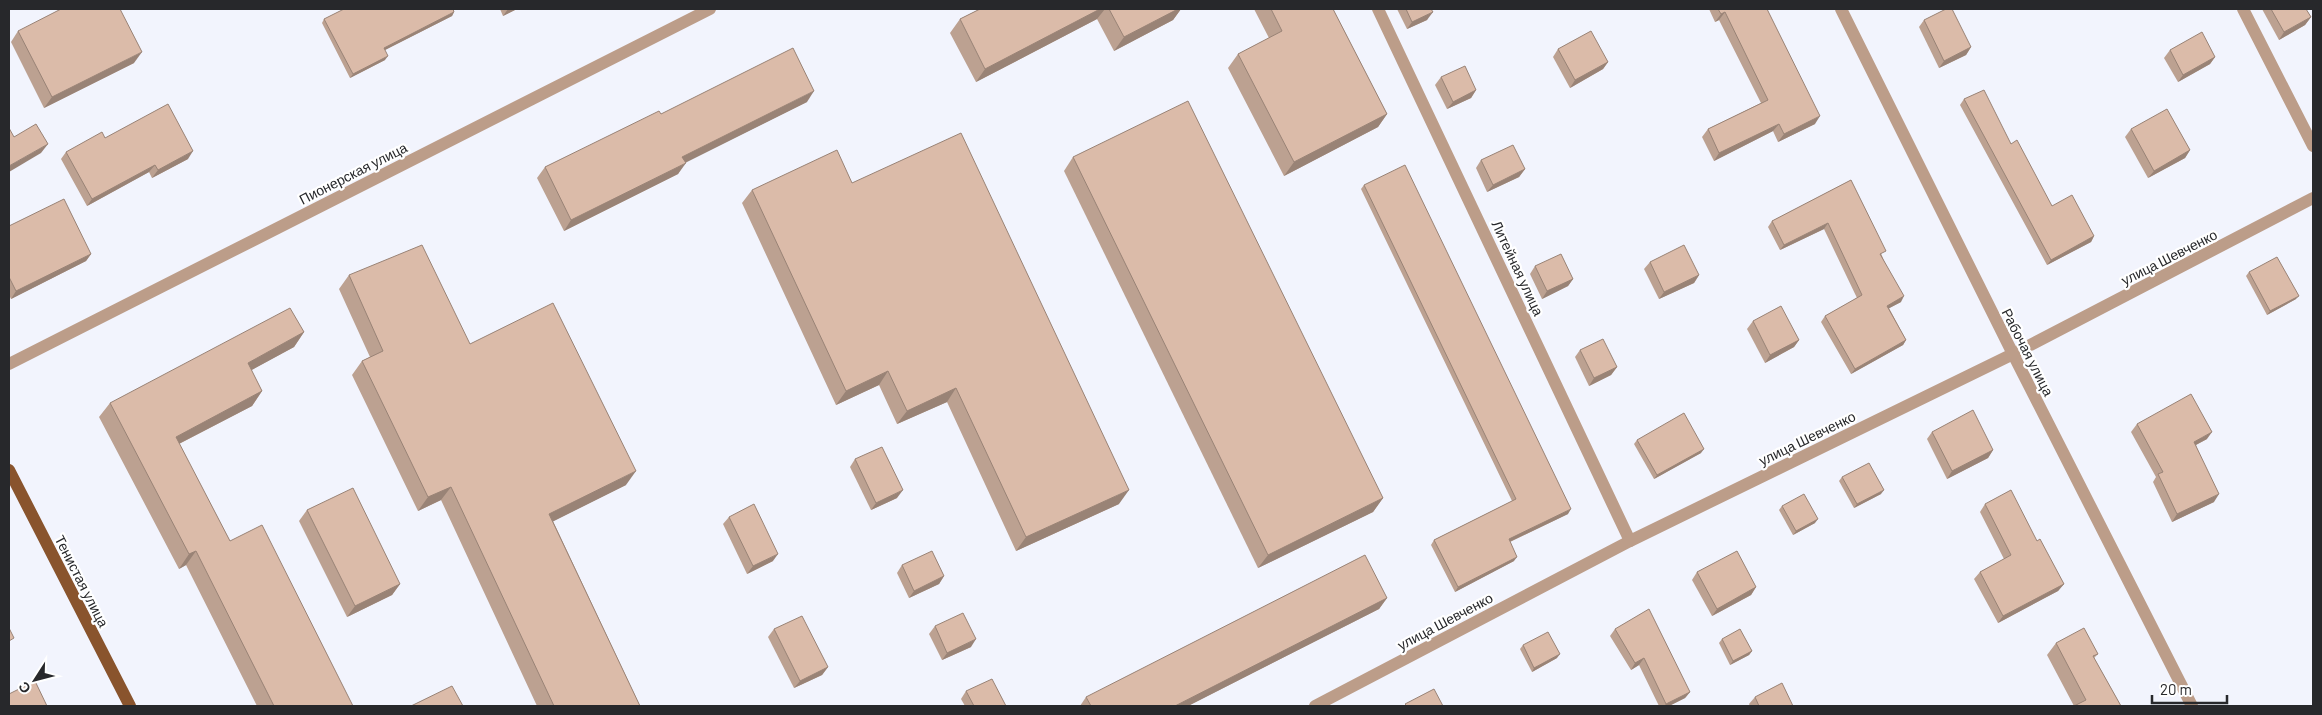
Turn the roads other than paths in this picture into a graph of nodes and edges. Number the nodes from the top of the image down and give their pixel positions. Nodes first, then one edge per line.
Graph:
1 (710, 9) edge
2 (1378, 9) edge
3 (1841, 9) edge
4 (2243, 9) edge
5 (2313, 146) edge
6 (2313, 199) edge
7 (2013, 354) junction
8 (9, 364) edge
9 (9, 470) edge
10 (1630, 541) junction
11 (130, 706) edge
12 (1315, 706) edge
13 (2192, 706) edge

1 - 8 street, Пионерская улица
2 - 10 street, Литейная улица
3 - 7 street, Рабочая улица
4 - 5 street
6 - 7 street, улица Шевченко
7 - 10 street, улица Шевченко
7 - 13 street, Рабочая улица
9 - 11 main road, Тенистая улица
10 - 12 street, улица Шевченко

